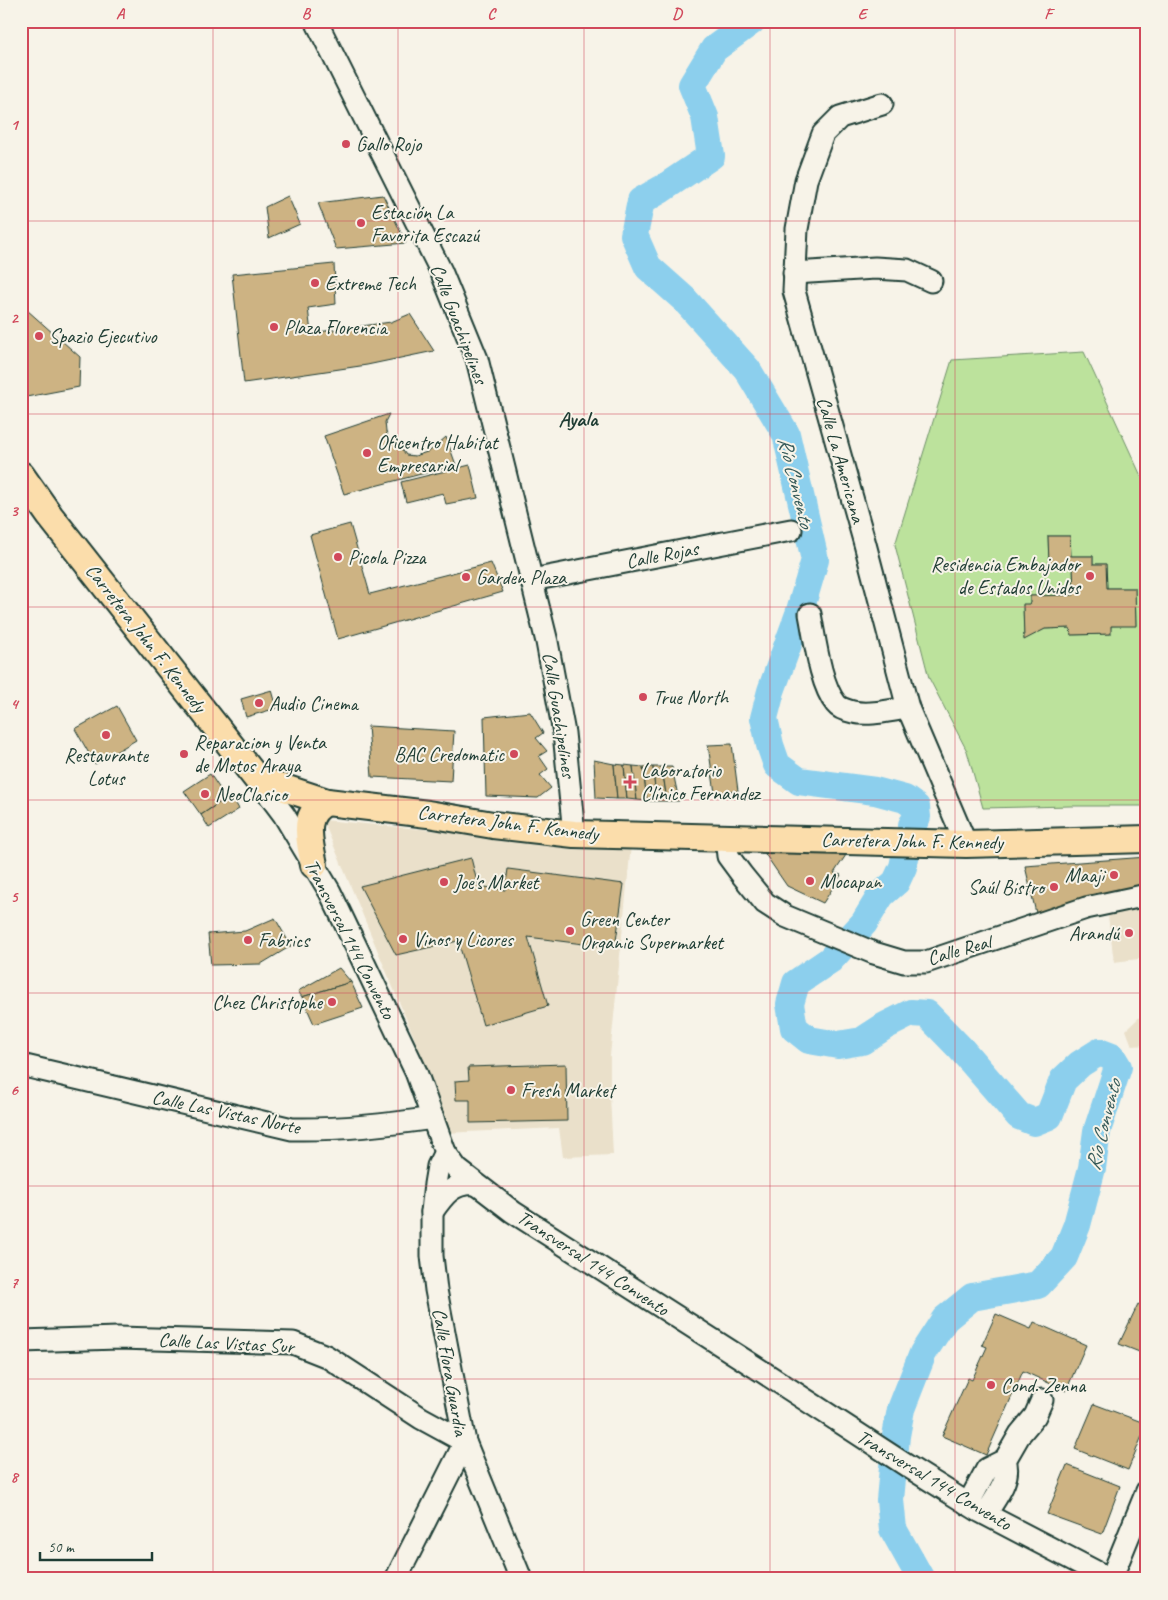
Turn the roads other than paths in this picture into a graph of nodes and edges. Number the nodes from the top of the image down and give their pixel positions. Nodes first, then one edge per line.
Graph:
1 (316, 21) edge
2 (882, 104) dead end
3 (794, 273) junction
4 (931, 281) dead end
5 (21, 475) edge
6 (791, 530) dead end
7 (532, 580) junction
8 (810, 614) dead end
9 (908, 708) junction
10 (257, 779) junction
11 (327, 802) junction
12 (574, 834) junction
13 (726, 838) junction
14 (1147, 839) edge
15 (966, 844) junction
16 (314, 865) junction
17 (1147, 895) edge
18 (21, 1065) edge
19 (432, 1118) junction
20 (445, 1152) junction
21 (475, 1184) junction
22 (432, 1212) junction
23 (21, 1342) edge
24 (1042, 1400) dead end
25 (465, 1442) junction
26 (1147, 1490) edge
27 (977, 1509) junction
28 (396, 1579) edge
29 (521, 1579) edge
30 (1110, 1579) edge

1 - 7 street, Calle Guachipelines
2 - 3 street, Calle La Americana
3 - 4 street
3 - 9 street, Calle La Americana
5 - 10 main road, Carretera John F. Kennedy
6 - 7 street, Calle Rojas
7 - 12 street, Calle Guachipelines
8 - 9 street
9 - 15 street, Calle La Americana
10 - 11 main road, Carretera John F. Kennedy
10 - 16 street, Transversal 144 Convento
11 - 12 main road, Carretera John F. Kennedy
11 - 16 main road
12 - 13 main road, Carretera John F. Kennedy
13 - 15 main road, Carretera John F. Kennedy
13 - 17 street, Calle Real
14 - 15 main road, Carretera John F. Kennedy
16 - 19 street, Transversal 144 Convento
18 - 19 street, Calle Las Vistas Norte
19 - 20 street, Transversal 144 Convento
20 - 21 street, Transversal 144 Convento
20 - 22 street, Calle Flora Guardia
21 - 22 street
21 - 27 street, Transversal 144 Convento
22 - 25 street, Calle Flora Guardia
23 - 25 street, Calle Las Vistas Sur
24 - 27 street
25 - 28 street, Calle Flora Guardia
25 - 29 street
26 - 30 street
27 - 30 street, Transversal 144 Convento

